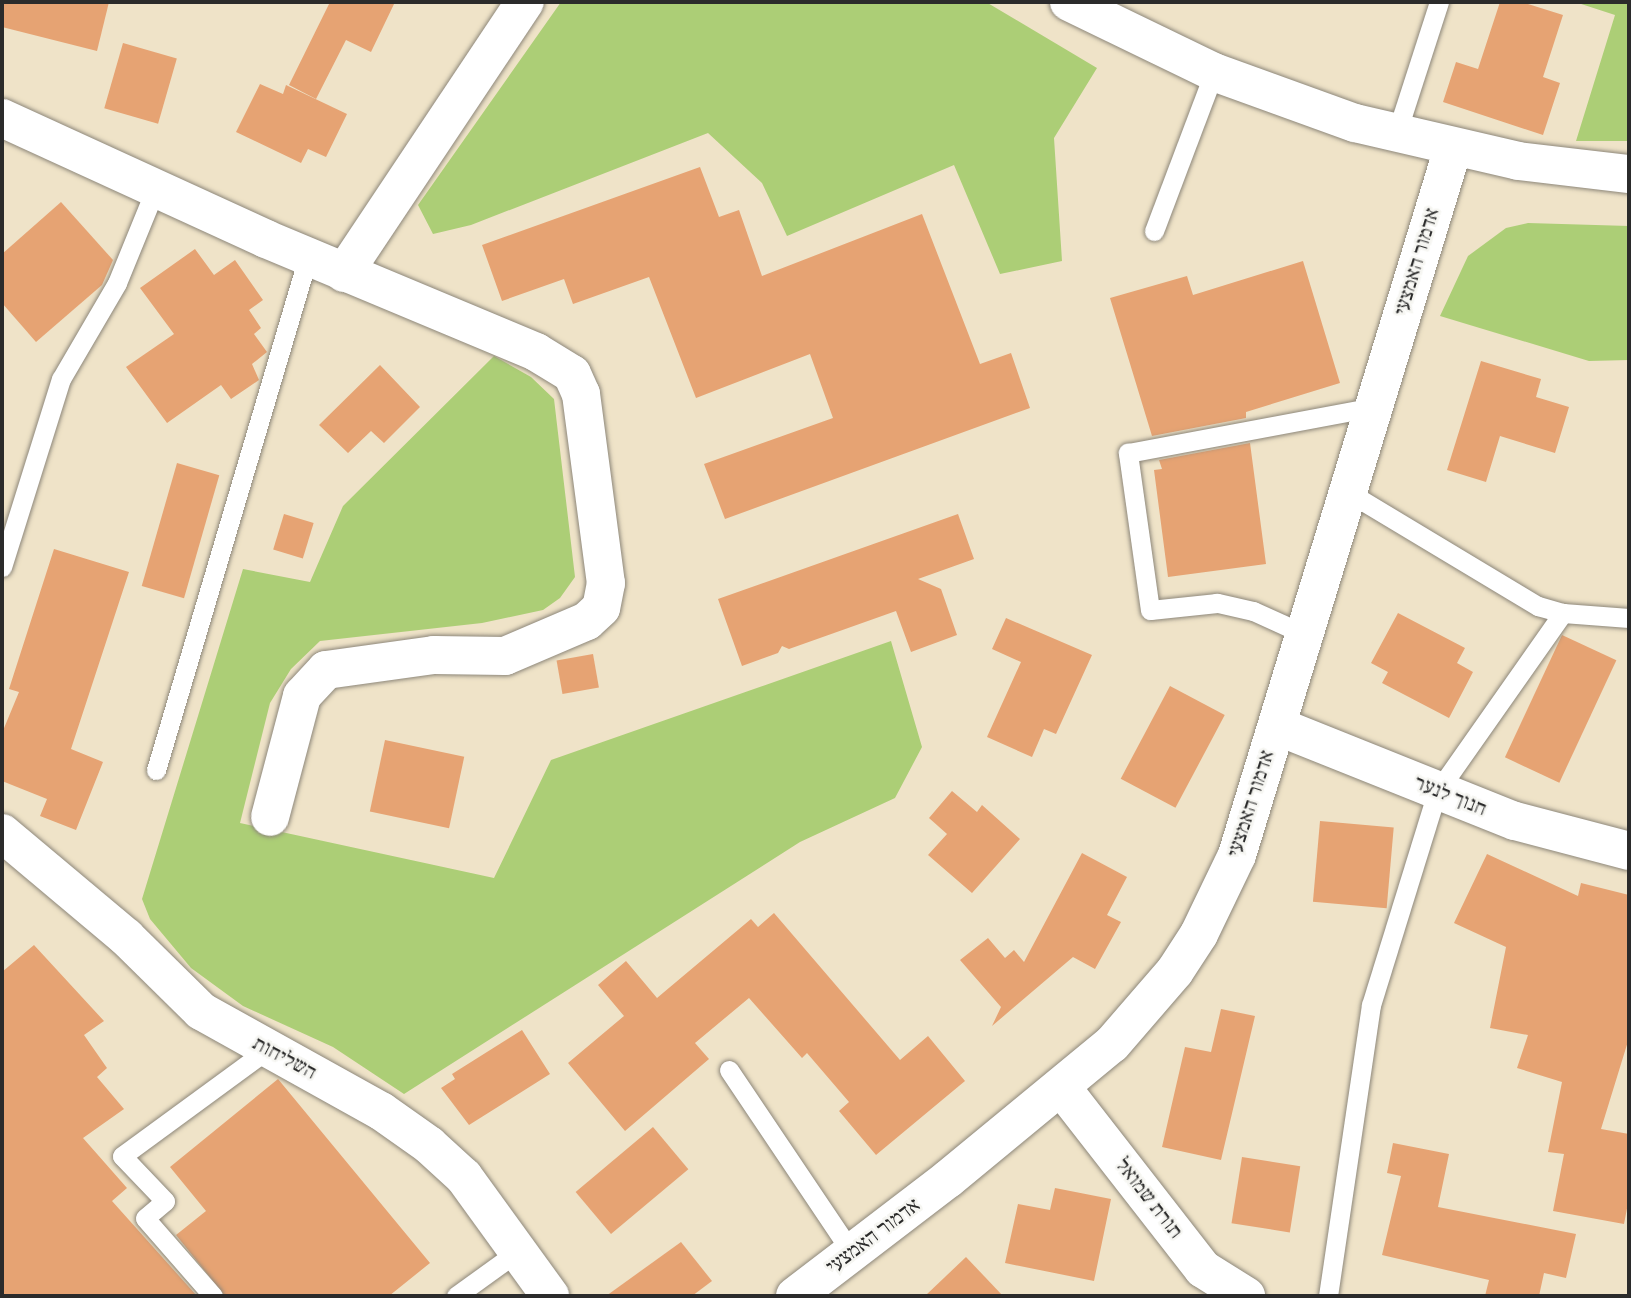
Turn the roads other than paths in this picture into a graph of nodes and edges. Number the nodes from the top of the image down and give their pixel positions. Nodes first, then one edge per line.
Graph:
1 (525, 2) edge
2 (1069, 2) edge
3 (1439, 2) edge
4 (1214, 72) junction
5 (2, 118) edge
6 (1396, 135) junction
7 (1453, 148) junction
8 (1629, 174) edge
9 (155, 190) junction
10 (1154, 231) dead end
11 (308, 257) junction
12 (344, 273) junction
13 (1374, 407) junction
14 (1348, 492) junction
15 (2, 567) edge
16 (1563, 614) junction
17 (1629, 618) edge
18 (1304, 634) junction
19 (1277, 726) junction
20 (156, 770) dead end
21 (1437, 792) junction
22 (270, 817) dead end
23 (2, 833) edge
24 (1629, 851) edge
25 (267, 1049) junction
26 (729, 1070) dead end
27 (1062, 1088) junction
28 (517, 1252) junction
29 (852, 1253) junction
30 (213, 1296) edge
31 (456, 1296) edge
32 (550, 1296) edge
33 (795, 1296) edge
34 (1246, 1296) edge
35 (1328, 1296) edge

1 - 12 street
2 - 4 street
3 - 6 lane
4 - 6 street
4 - 10 lane
5 - 9 street
6 - 7 street
7 - 8 street
7 - 13 street, אדמור האמצעי
9 - 11 street
9 - 15 lane
11 - 12 street
11 - 20 lane
12 - 22 street
13 - 14 street, אדמור האמצעי
13 - 18 lane
14 - 16 lane
14 - 18 street, אדמור האמצעי
16 - 17 lane
16 - 21 lane
18 - 19 street, אדמור האמצעי
19 - 21 street, חנוך לנער
19 - 27 street, אדמור האמצעי
21 - 24 street, חנוך לנער
21 - 35 lane
23 - 25 street, השליחות
25 - 28 street, השליחות
25 - 30 lane
26 - 29 lane
27 - 29 street, אדמור האמצעי
27 - 34 street, תורת שמואל
28 - 31 lane
28 - 32 street, השליחות
29 - 33 street, אדמור האמצעי

